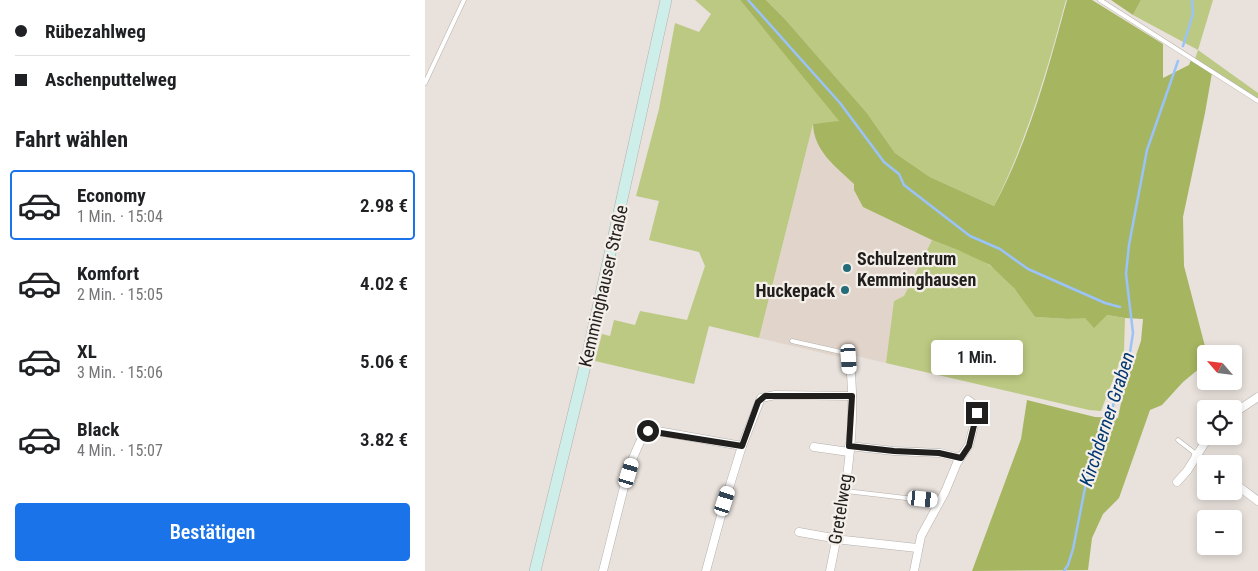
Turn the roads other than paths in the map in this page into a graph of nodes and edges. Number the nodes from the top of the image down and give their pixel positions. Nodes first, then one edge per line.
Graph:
1 (464, 0) edge
2 (666, 0) edge
3 (1100, 0) edge
4 (425, 83) edge
5 (1258, 102) edge
6 (792, 341) dead end
7 (849, 356) joint
8 (852, 396) junction
9 (1258, 397) edge
10 (968, 400) dead end
11 (1242, 408) edge
12 (1178, 440) dead end
13 (1203, 445) edge
14 (742, 446) junction
15 (814, 447) dead end
16 (849, 449) junction
17 (1196, 455) junction
18 (961, 458) junction
19 (1177, 482) dead end
20 (1242, 488) edge
21 (845, 491) junction
22 (1258, 501) edge
23 (940, 502) junction
24 (799, 532) dead end
25 (836, 538) junction
26 (917, 548) junction
27 (535, 571) edge
28 (603, 571) edge
29 (706, 571) edge
30 (830, 571) edge
31 (914, 571) edge

1 - 4 lane
2 - 27 main road, Kemminghauser Straße
3 - 5 lane
6 - 7 lane
7 - 8 street, Gretelweg
8 - 14 street
8 - 16 street, Gretelweg
9 - 11 street
10 - 18 street
12 - 17 lane
13 - 17 street
14 - 28 street
14 - 29 street
15 - 16 street
16 - 18 street
16 - 21 street, Gretelweg
17 - 19 street
18 - 23 street
20 - 22 street
21 - 23 lane
21 - 25 street, Gretelweg
23 - 26 street
24 - 25 street
25 - 26 street
25 - 30 street, Gretelweg
26 - 31 street

